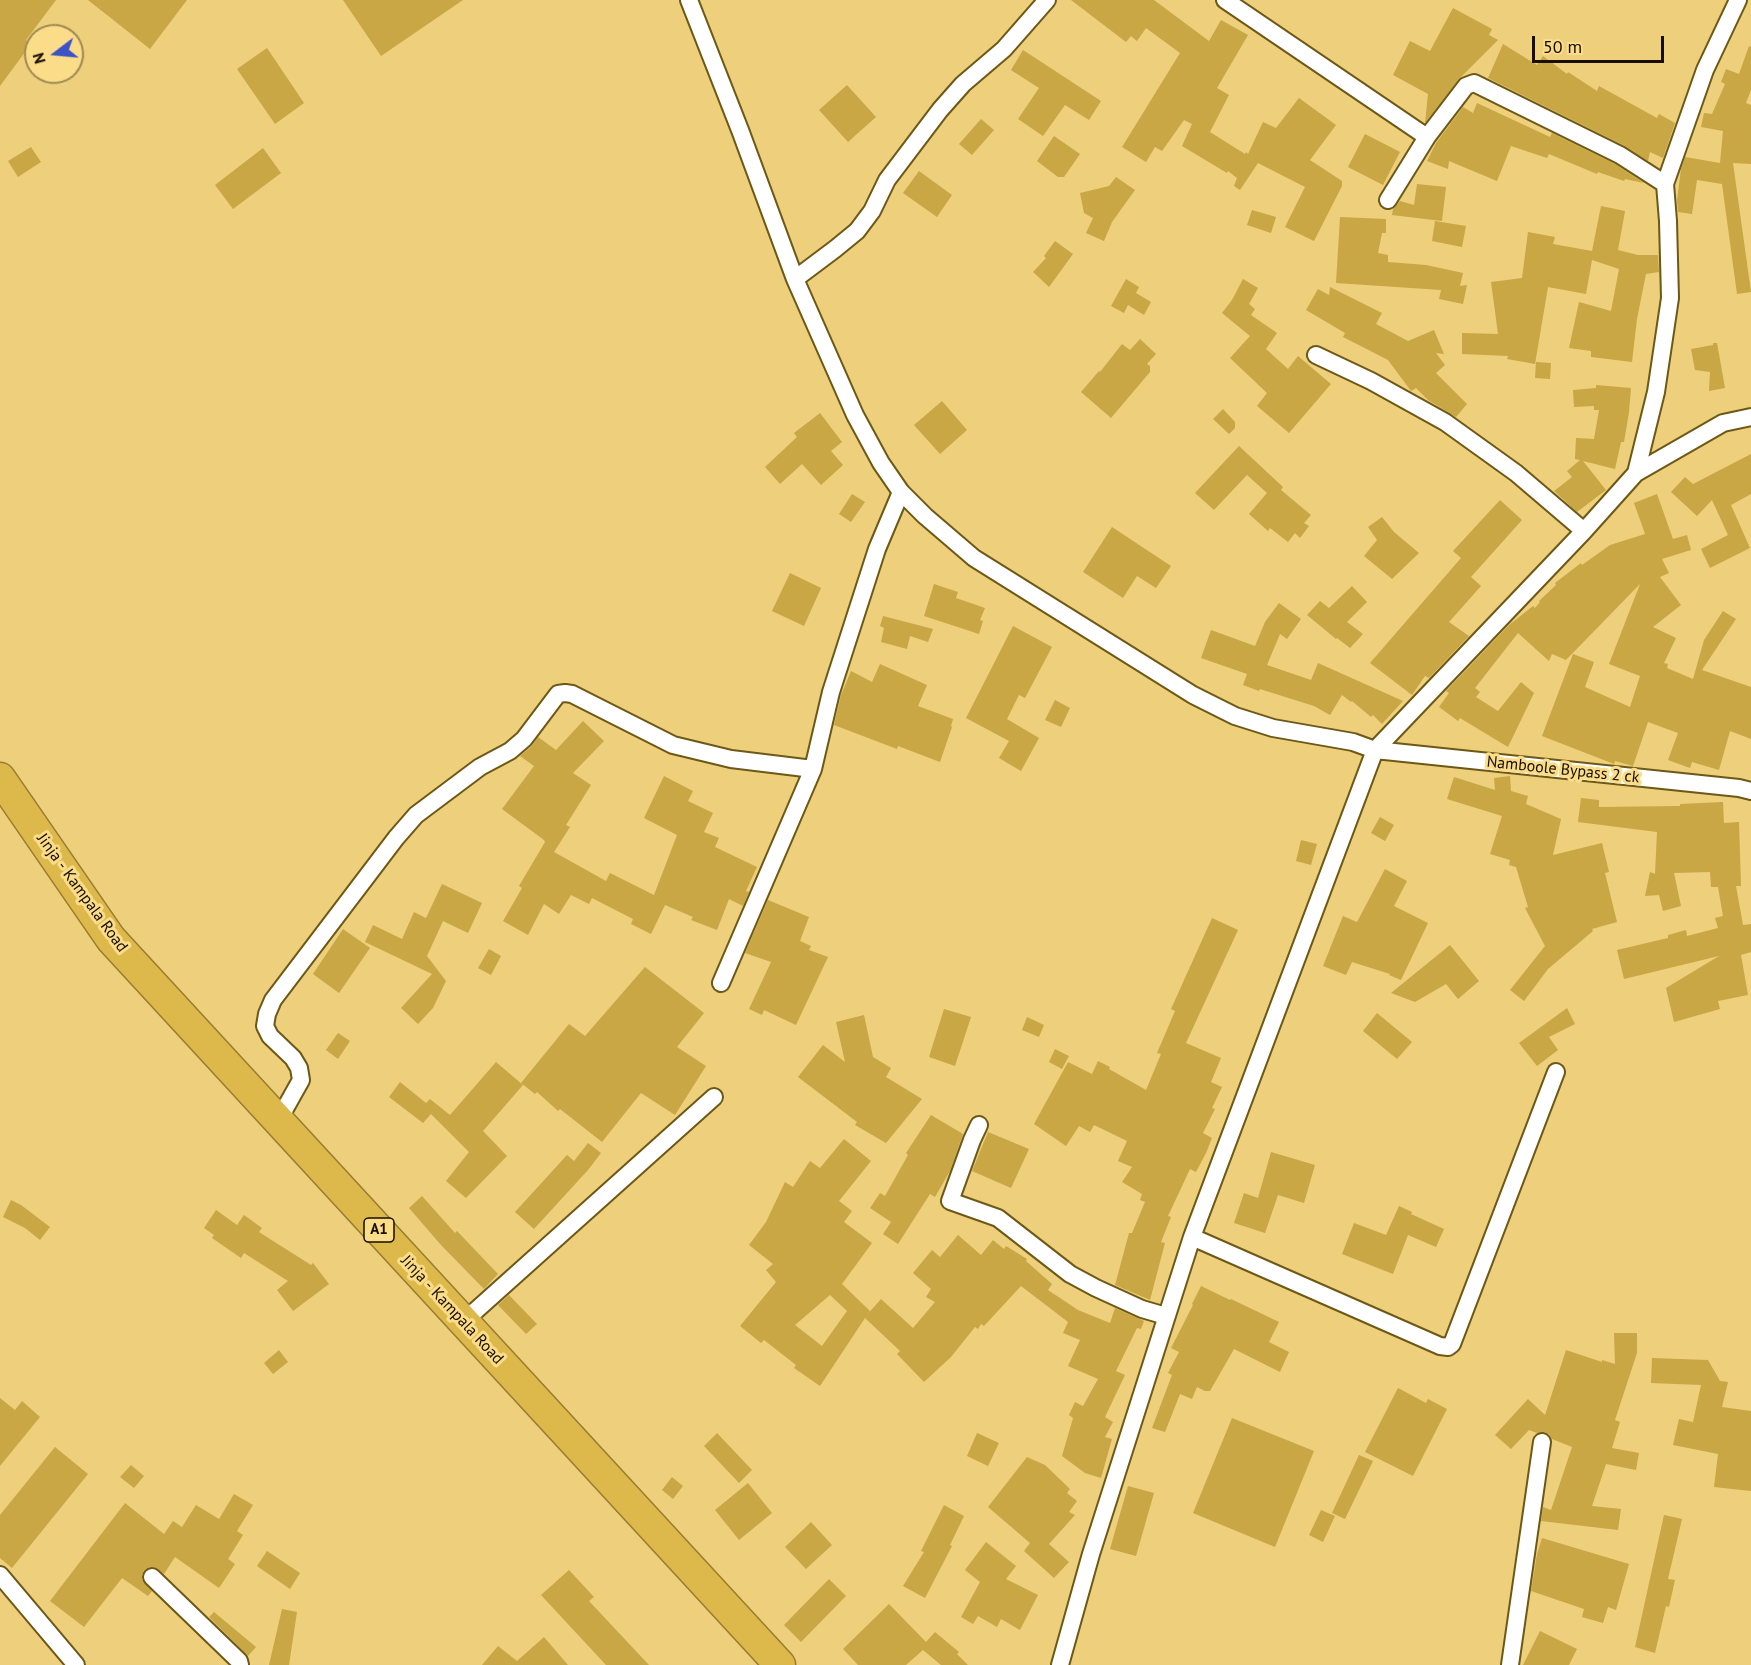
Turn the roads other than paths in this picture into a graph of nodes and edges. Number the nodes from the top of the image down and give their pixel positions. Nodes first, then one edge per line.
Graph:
1 (689, 0) edge
2 (1047, 0) edge
3 (1225, 0) edge
4 (1738, 0) edge
5 (1427, 137) junction
6 (1665, 184) junction
7 (1388, 200) dead end
8 (795, 279) junction
9 (1316, 355) dead end
10 (1751, 417) edge
11 (1636, 473) junction
12 (901, 492) junction
13 (1584, 531) junction
14 (1375, 750) junction
15 (813, 769) junction
16 (0, 778) edge
17 (1751, 791) edge
18 (721, 983) dead end
19 (1556, 1072) dead end
20 (714, 1097) dead end
21 (278, 1121) junction
22 (979, 1125) dead end
23 (1192, 1237) junction
24 (1166, 1316) junction
25 (463, 1322) junction
26 (1542, 1442) dead end
27 (0, 1575) edge
28 (152, 1577) dead end
29 (76, 1665) edge
30 (240, 1665) edge
31 (780, 1665) edge
32 (1060, 1665) edge
33 (1510, 1665) edge

1 - 8 street, Namboole Bypass 2 ck
2 - 8 street
3 - 5 street
4 - 6 street
5 - 6 street
5 - 7 street
6 - 11 street
8 - 12 street, Namboole Bypass 2 ck
9 - 13 street
10 - 11 street
11 - 13 street
12 - 14 street, Namboole Bypass 2 ck
12 - 15 street
13 - 14 street
14 - 17 street, Namboole Bypass 2 ck
14 - 23 street
15 - 18 street
15 - 21 street
16 - 21 highway, Jinja - Kampala Road / A1
19 - 23 street
20 - 25 street
21 - 25 highway, Jinja - Kampala Road / A1
22 - 24 street
23 - 24 street
24 - 32 street
25 - 31 highway, Jinja - Kampala Road / A1
26 - 33 street
27 - 29 street
28 - 30 street

